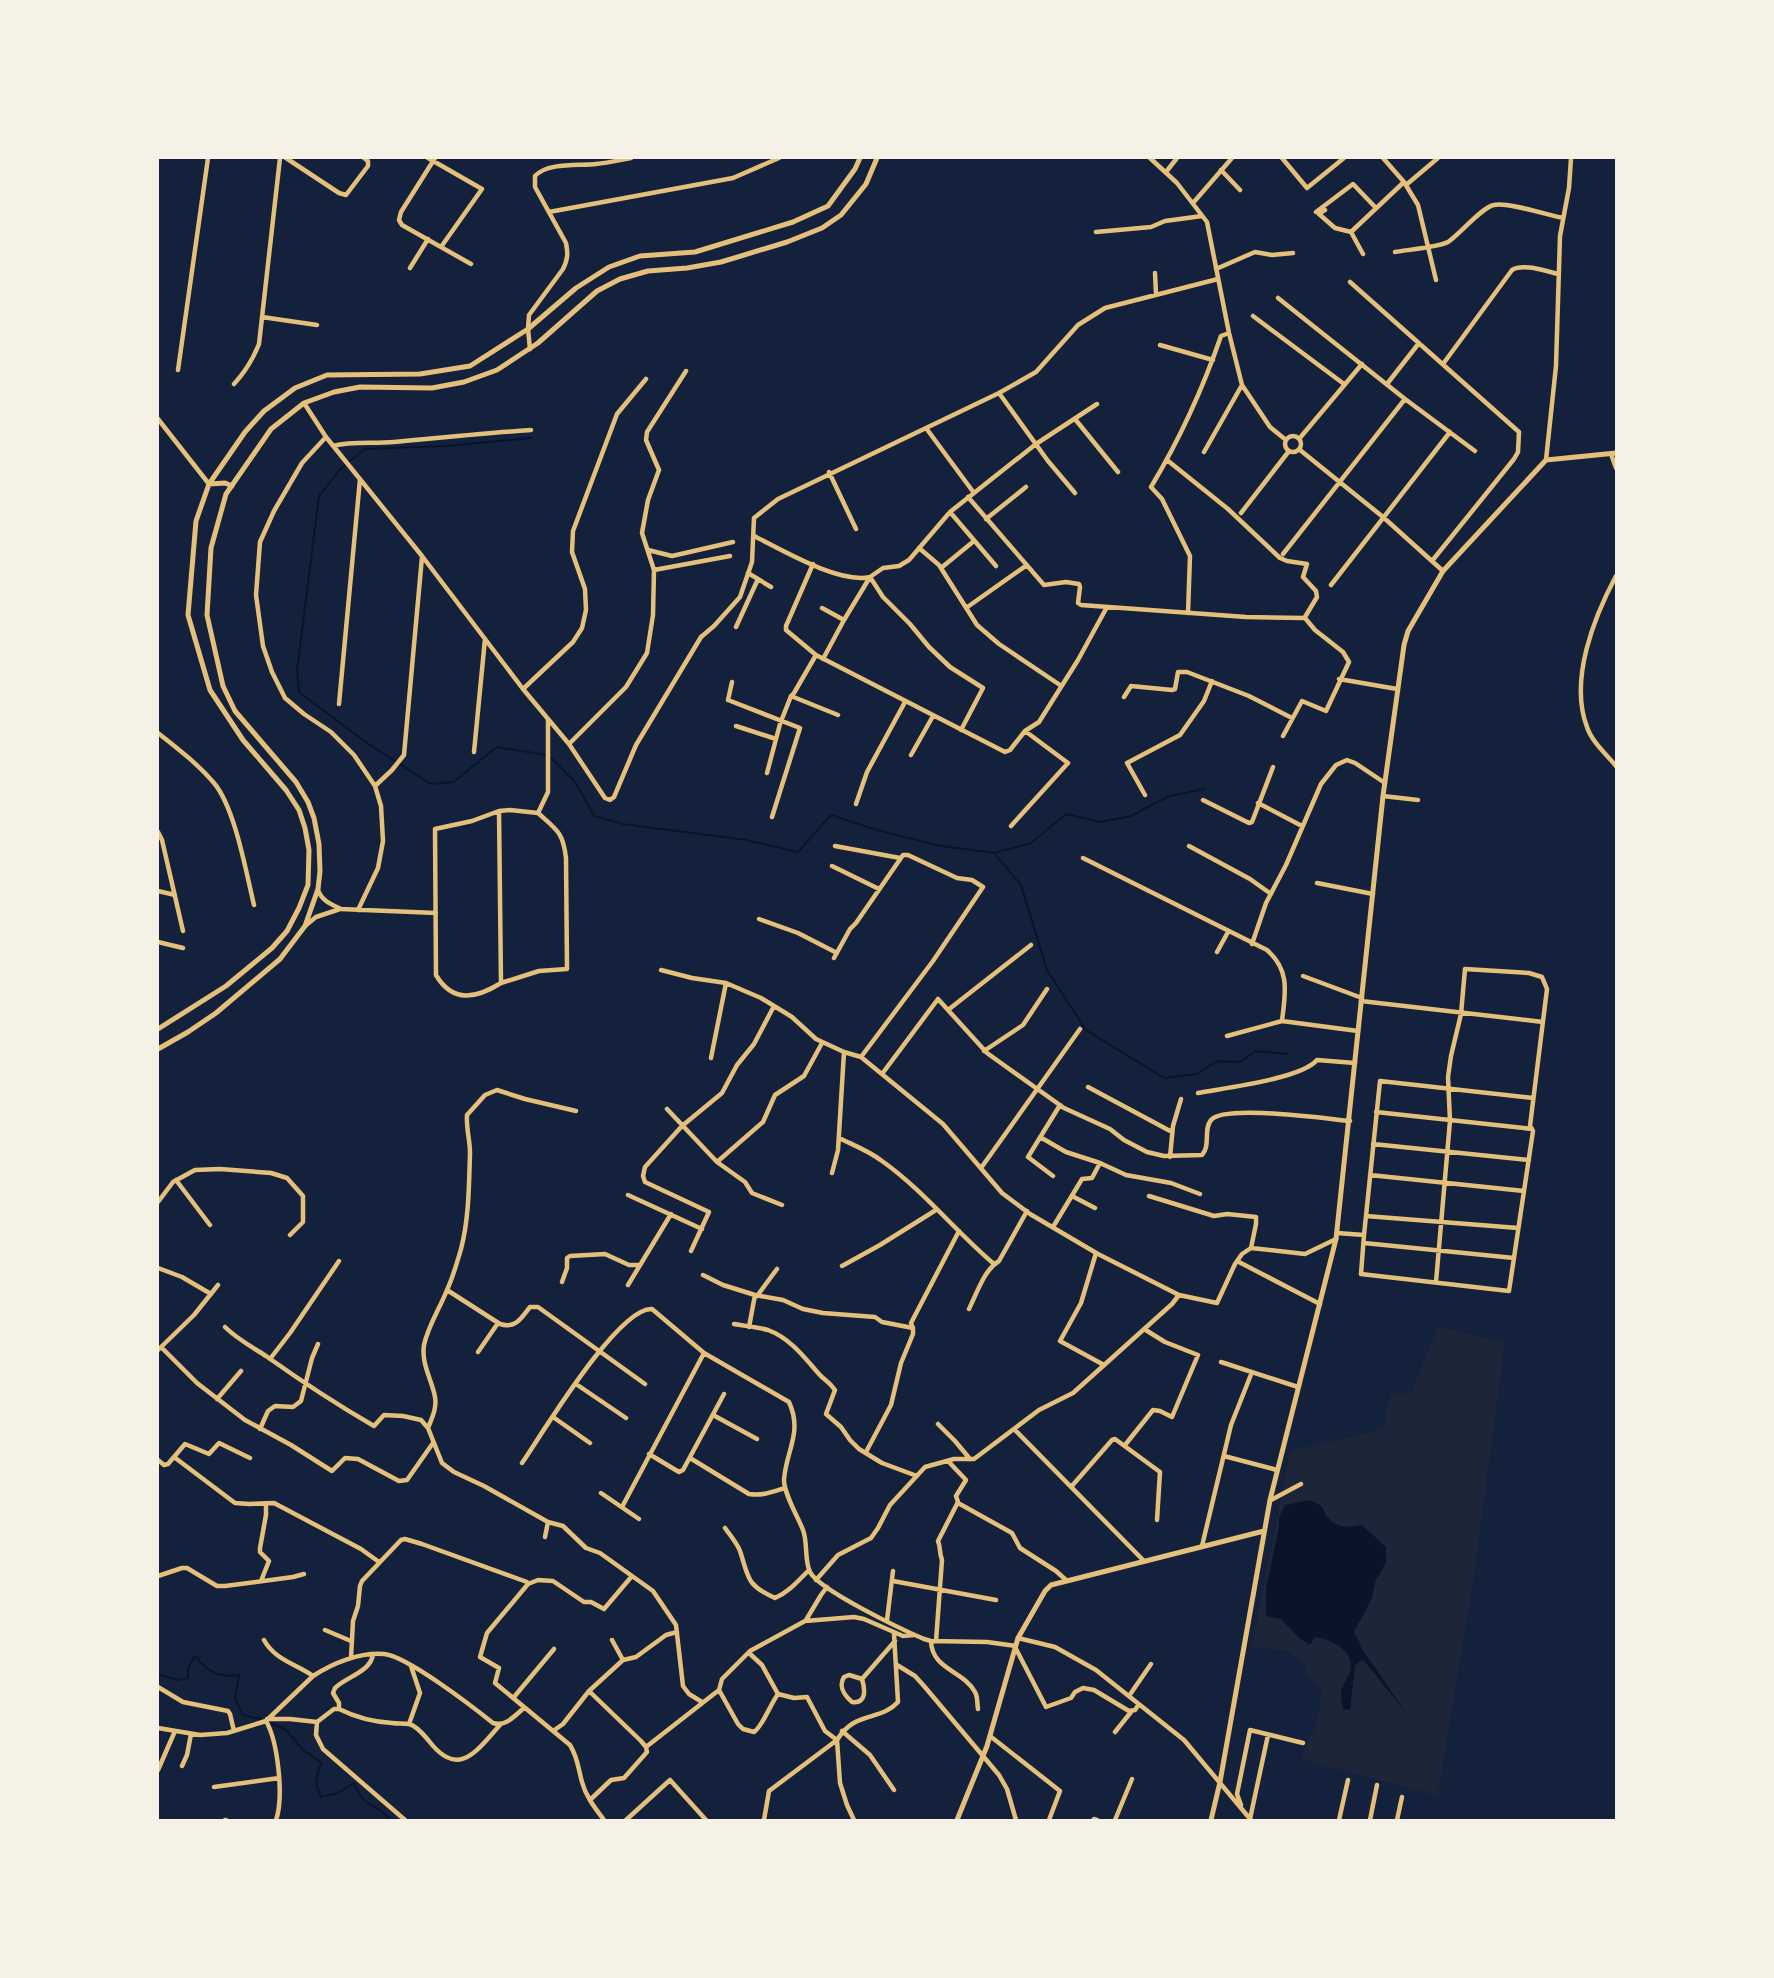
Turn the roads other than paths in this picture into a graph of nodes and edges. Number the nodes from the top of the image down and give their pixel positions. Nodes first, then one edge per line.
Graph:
1 (208, 158) edge
2 (280, 158) edge
3 (286, 158) edge
4 (432, 158) edge
5 (631, 158) edge
6 (779, 158) edge
7 (860, 158) edge
8 (877, 158) edge
9 (1150, 158) edge
10 (1177, 158) edge
11 (1232, 158) edge
12 (1282, 158) edge
13 (1345, 158) edge
14 (1383, 158) edge
15 (1438, 158) edge
16 (1571, 158) edge
17 (366, 159) edge
18 (1222, 170) junction
19 (1166, 172) junction
20 (1405, 184) junction
21 (1240, 190) dead end
22 (1193, 204) junction
23 (1376, 208) junction
24 (1325, 210) dead end
25 (549, 212) junction
26 (1316, 212) dead end
27 (1203, 216) junction
28 (1563, 218) junction
29 (1096, 232) dead end
30 (1352, 232) junction
31 (428, 239) junction
32 (1428, 246) junction
33 (441, 247) junction
34 (1395, 252) dead end
35 (1293, 253) dead end
36 (1363, 254) dead end
37 (471, 264) dead end
38 (410, 268) dead end
39 (1216, 269) junction
40 (1155, 273) dead end
41 (1558, 274) junction
42 (1218, 279) junction
43 (1436, 280) dead end
44 (1350, 282) dead end
45 (1156, 295) junction
46 (1278, 298) dead end
47 (1253, 316) dead end
48 (262, 317) junction
49 (317, 325) dead end
50 (528, 329) junction
51 (1229, 332) junction
52 (1419, 343) junction
53 (1160, 345) dead end
54 (530, 349) junction
55 (1213, 360) junction
56 (1362, 364) junction
57 (1443, 364) junction
58 (178, 370) dead end
59 (686, 371) dead end
60 (389, 373) junction
61 (646, 379) dead end
62 (234, 384) dead end
63 (1344, 384) junction
64 (1387, 384) junction
65 (1242, 385) junction
66 (390, 387) junction
67 (999, 393) junction
68 (1405, 399) junction
69 (304, 402) junction
70 (1097, 404) dead end
71 (158, 419) edge
72 (1075, 419) junction
73 (926, 428) junction
74 (531, 430) dead end
75 (1450, 432) junction
76 (326, 437) junction
77 (1299, 439) junction
78 (1286, 440) junction
79 (1036, 444) junction
80 (333, 446) junction
81 (1300, 450) junction
82 (1289, 451) junction
83 (1475, 451) dead end
84 (1204, 452) dead end
85 (1614, 453) edge
86 (1167, 460) junction
87 (1546, 460) junction
88 (1616, 468) edge
89 (829, 472) junction
90 (1118, 472) dead end
91 (360, 478) junction
92 (1339, 482) junction
93 (209, 484) junction
94 (232, 486) junction
95 (1026, 487) dead end
96 (974, 493) junction
97 (1075, 493) dead end
98 (968, 498) junction
99 (950, 512) junction
100 (1241, 513) dead end
101 (1383, 517) junction
102 (986, 519) junction
103 (856, 529) dead end
104 (754, 536) junction
105 (974, 541) junction
106 (733, 542) dead end
107 (919, 548) junction
108 (648, 550) junction
109 (1283, 554) dead end
110 (422, 556) junction
111 (730, 556) dead end
112 (1432, 561) junction
113 (813, 564) junction
114 (1027, 565) junction
115 (996, 566) dead end
116 (941, 568) junction
117 (654, 570) junction
118 (1443, 571) junction
119 (748, 572) junction
120 (1616, 576) edge
121 (870, 577) junction
122 (758, 579) junction
123 (1331, 585) dead end
124 (771, 587) dead end
125 (1107, 607) junction
126 (822, 608) dead end
127 (966, 608) junction
128 (1188, 613) junction
129 (1305, 618) junction
130 (844, 620) junction
131 (736, 627) dead end
132 (485, 638) junction
133 (816, 655) junction
134 (823, 659) junction
135 (1339, 679) junction
136 (1212, 681) junction
137 (732, 682) dead end
138 (1060, 685) junction
139 (223, 686) junction
140 (523, 689) junction
141 (1397, 689) junction
142 (210, 690) junction
143 (791, 696) junction
144 (1124, 697) dead end
145 (905, 702) junction
146 (340, 704) dead end
147 (838, 715) dead end
148 (933, 716) junction
149 (548, 718) junction
150 (1292, 718) junction
151 (781, 721) junction
152 (736, 726) dead end
153 (961, 730) junction
154 (1025, 731) junction
155 (158, 733) edge
156 (1283, 736) dead end
157 (776, 738) junction
158 (569, 744) junction
159 (474, 752) dead end
160 (911, 755) dead end
161 (1616, 766) edge
162 (1273, 767) dead end
163 (767, 773) dead end
164 (1385, 783) junction
165 (375, 786) junction
166 (1145, 795) dead end
167 (1383, 796) junction
168 (1203, 800) dead end
169 (1418, 800) dead end
170 (1258, 803) junction
171 (856, 804) dead end
172 (499, 811) junction
173 (538, 813) junction
174 (772, 817) dead end
175 (1011, 825) dead end
176 (1302, 827) junction
177 (158, 832) edge
178 (160, 839) edge
179 (835, 846) dead end
180 (1189, 846) dead end
181 (900, 858) junction
182 (1083, 858) dead end
183 (832, 866) dead end
184 (1317, 883) dead end
185 (318, 889) junction
186 (879, 889) junction
187 (158, 891) edge
188 (1271, 894) junction
189 (1373, 894) junction
190 (175, 895) junction
191 (254, 905) dead end
192 (341, 909) junction
193 (358, 910) junction
194 (436, 912) junction
195 (758, 919) dead end
196 (305, 926) junction
197 (183, 931) dead end
198 (1228, 932) junction
199 (158, 942) edge
200 (1252, 944) junction
201 (1031, 945) dead end
202 (183, 948) dead end
203 (1217, 952) dead end
204 (661, 970) dead end
205 (1303, 976) dead end
206 (501, 983) junction
207 (726, 983) junction
208 (1047, 989) dead end
209 (1362, 999) junction
210 (774, 1006) junction
211 (948, 1010) junction
212 (1461, 1014) junction
213 (1282, 1021) junction
214 (1543, 1022) junction
215 (158, 1029) edge
216 (1080, 1029) dead end
217 (1357, 1031) junction
218 (1227, 1036) dead end
219 (822, 1043) junction
220 (158, 1049) edge
221 (984, 1051) junction
222 (844, 1052) junction
223 (711, 1058) dead end
224 (861, 1058) junction
225 (1355, 1063) junction
226 (882, 1074) junction
227 (1088, 1087) dead end
228 (1036, 1088) junction
229 (1447, 1088) junction
230 (1198, 1093) dead end
231 (1533, 1098) junction
232 (1181, 1099) dead end
233 (1060, 1105) junction
234 (667, 1109) dead end
235 (576, 1111) dead end
236 (1376, 1112) junction
237 (1350, 1121) junction
238 (1450, 1121) junction
239 (682, 1126) junction
240 (1532, 1129) junction
241 (1172, 1132) junction
242 (1040, 1137) junction
243 (839, 1138) junction
244 (1373, 1144) junction
245 (1447, 1152) junction
246 (1170, 1157) junction
247 (1529, 1160) junction
248 (717, 1163) junction
249 (1100, 1163) junction
250 (981, 1168) junction
251 (832, 1173) dead end
252 (1370, 1175) junction
253 (1053, 1176) dead end
254 (176, 1180) junction
255 (1444, 1183) junction
256 (1524, 1191) junction
257 (1200, 1194) dead end
258 (628, 1195) dead end
259 (1072, 1196) junction
260 (1149, 1196) dead end
261 (158, 1202) edge
262 (782, 1205) dead end
263 (1095, 1208) dead end
264 (936, 1210) junction
265 (1027, 1211) junction
266 (671, 1214) junction
267 (1366, 1216) junction
268 (1440, 1222) junction
269 (210, 1225) dead end
270 (1053, 1227) junction
271 (702, 1228) junction
272 (1518, 1228) junction
273 (958, 1231) junction
274 (290, 1235) dead end
275 (1336, 1236) junction
276 (1364, 1236) junction
277 (1364, 1243) junction
278 (1251, 1248) junction
279 (1438, 1250) junction
280 (691, 1251) dead end
281 (1096, 1253) junction
282 (1514, 1258) junction
283 (339, 1261) dead end
284 (1237, 1261) junction
285 (994, 1264) junction
286 (639, 1265) junction
287 (842, 1266) dead end
288 (158, 1268) edge
289 (777, 1269) dead end
290 (703, 1275) dead end
291 (562, 1282) dead end
292 (1436, 1282) junction
293 (218, 1285) dead end
294 (628, 1285) dead end
295 (447, 1290) junction
296 (211, 1294) junction
297 (756, 1295) junction
298 (1179, 1295) junction
299 (1320, 1304) junction
300 (969, 1309) dead end
301 (498, 1323) junction
302 (734, 1324) dead end
303 (225, 1327) dead end
304 (749, 1327) junction
305 (913, 1328) junction
306 (1144, 1329) junction
307 (318, 1344) dead end
308 (159, 1348) edge
309 (598, 1351) junction
310 (478, 1352) dead end
311 (704, 1353) junction
312 (270, 1359) junction
313 (1221, 1362) dead end
314 (1104, 1365) junction
315 (241, 1371) dead end
316 (1252, 1372) junction
317 (305, 1384) junction
318 (576, 1384) junction
319 (645, 1384) dead end
320 (1298, 1387) junction
321 (724, 1394) dead end
322 (217, 1399) junction
323 (713, 1415) junction
324 (553, 1417) junction
325 (626, 1418) dead end
326 (937, 1424) dead end
327 (428, 1428) junction
328 (260, 1429) junction
329 (1014, 1429) junction
330 (757, 1439) dead end
331 (433, 1443) junction
332 (590, 1443) dead end
333 (1125, 1445) junction
334 (866, 1452) junction
335 (649, 1454) junction
336 (1224, 1456) junction
337 (174, 1457) junction
338 (250, 1458) dead end
339 (690, 1458) junction
340 (971, 1460) junction
341 (158, 1461) edge
342 (948, 1461) junction
343 (522, 1463) dead end
344 (1278, 1470) junction
345 (917, 1476) junction
346 (1301, 1485) dead end
347 (1071, 1487) junction
348 (785, 1488) junction
349 (601, 1493) dead end
350 (1270, 1500) junction
351 (266, 1503) junction
352 (958, 1503) junction
353 (622, 1507) junction
354 (639, 1520) dead end
355 (1157, 1520) dead end
356 (548, 1522) junction
357 (725, 1528) dead end
358 (1264, 1531) junction
359 (544, 1537) dead end
360 (1202, 1546) junction
361 (1144, 1561) junction
362 (379, 1562) junction
363 (809, 1570) junction
364 (893, 1571) dead end
365 (304, 1574) dead end
366 (158, 1576) edge
367 (632, 1576) junction
368 (816, 1580) junction
369 (1066, 1580) junction
370 (261, 1581) junction
371 (893, 1581) junction
372 (528, 1584) junction
373 (827, 1587) junction
374 (939, 1589) junction
375 (996, 1600) dead end
376 (887, 1620) junction
377 (806, 1621) junction
378 (325, 1630) dead end
379 (677, 1632) junction
380 (894, 1633) junction
381 (915, 1635) junction
382 (1018, 1638) junction
383 (264, 1640) dead end
384 (612, 1640) dead end
385 (895, 1640) junction
386 (351, 1641) junction
387 (934, 1641) junction
388 (1016, 1646) junction
389 (554, 1649) dead end
390 (749, 1653) junction
391 (373, 1655) junction
392 (351, 1658) junction
393 (623, 1660) junction
394 (1151, 1664) dead end
395 (897, 1665) junction
396 (410, 1666) junction
397 (313, 1676) junction
398 (862, 1679) junction
399 (158, 1687) edge
400 (589, 1690) junction
401 (719, 1690) junction
402 (778, 1694) junction
403 (1129, 1696) junction
404 (514, 1698) junction
405 (702, 1702) junction
406 (1139, 1704) junction
407 (524, 1708) junction
408 (339, 1709) junction
409 (978, 1709) dead end
410 (1131, 1712) junction
411 (267, 1720) junction
412 (317, 1722) junction
413 (409, 1724) junction
414 (500, 1725) junction
415 (158, 1728) edge
416 (175, 1731) junction
417 (234, 1731) junction
418 (553, 1731) junction
419 (842, 1731) junction
420 (1115, 1732) dead end
421 (191, 1734) junction
422 (1268, 1735) junction
423 (990, 1736) junction
424 (837, 1740) junction
425 (1303, 1743) dead end
426 (646, 1747) junction
427 (182, 1766) dead end
428 (158, 1770) edge
429 (279, 1778) junction
430 (1132, 1779) dead end
431 (1348, 1780) dead end
432 (1220, 1782) junction
433 (1377, 1786) dead end
434 (214, 1787) dead end
435 (894, 1790) dead end
436 (1402, 1797) dead end
437 (590, 1800) junction
438 (1242, 1810) junction
439 (706, 1820) edge
440 (1250, 1820) edge
441 (276, 1821) edge
442 (405, 1821) edge
443 (604, 1821) edge
444 (626, 1821) edge
445 (764, 1821) edge
446 (854, 1821) edge
447 (957, 1821) edge
448 (1016, 1821) edge
449 (1049, 1821) edge
450 (1115, 1821) edge
451 (1211, 1821) edge
452 (1339, 1821) edge
453 (1370, 1821) edge
454 (1397, 1821) edge

1 - 58 street
2 - 48 street
3 - 17 street
4 - 31 street
4 - 33 street
5 - 25 street
6 - 25 street
7 - 50 street
8 - 54 street
9 - 19 street
10 - 19 street
11 - 18 street
12 - 13 street
14 - 20 street
15 - 20 street
16 - 28 street
18 - 21 street
18 - 22 street
19 - 22 street
20 - 23 street
20 - 32 street
22 - 27 street
23 - 26 street
23 - 30 street
24 - 30 street
25 - 50 street
27 - 29 street
27 - 39 street
28 - 32 street
28 - 41 street
30 - 36 street
31 - 33 street
31 - 38 street
32 - 34 street
32 - 43 street
33 - 37 street
35 - 39 street
39 - 42 street
40 - 45 street
41 - 57 street
41 - 87 street
42 - 45 street
42 - 51 street
44 - 52 street
45 - 67 street
46 - 56 street
47 - 63 street
48 - 49 street
48 - 62 street
50 - 54 street
50 - 60 street
51 - 55 street
51 - 65 street
52 - 57 street
52 - 64 street
53 - 55 street
54 - 66 street
55 - 86 street
56 - 63 street
56 - 64 street
57 - 112 street
59 - 108 street
60 - 66 street
60 - 93 street
61 - 140 street
63 - 77 street
64 - 68 street
65 - 78 street
65 - 84 street
66 - 69 street
67 - 73 street
67 - 79 street
68 - 75 street
68 - 92 street
69 - 76 street
69 - 94 street
70 - 72 street
71 - 93 street
72 - 79 street
72 - 90 street
73 - 89 street
73 - 96 street
74 - 80 street
75 - 83 street
75 - 101 street
76 - 80 street
76 - 165 street
77 - 78 street
77 - 81 street
78 - 82 street
79 - 96 street
79 - 97 street
80 - 91 street
81 - 82 street
81 - 92 street
82 - 100 street
85 - 87 street
85 - 88 street
86 - 128 street
86 - 129 street
87 - 118 street
89 - 103 street
89 - 104 street
91 - 110 street
91 - 146 street
92 - 101 street
92 - 109 street
93 - 94 street
93 - 142 street
94 - 139 street
95 - 102 street
96 - 98 street
98 - 99 street
98 - 102 street
99 - 105 street
99 - 107 street
101 - 112 street
101 - 123 street
102 - 114 street
104 - 113 street
104 - 119 street
105 - 115 street
105 - 116 street
106 - 108 street
107 - 116 street
107 - 121 street
108 - 117 street
110 - 132 street
110 - 165 street
111 - 117 street
112 - 118 street
113 - 121 street
113 - 133 street
114 - 125 street
114 - 127 street
116 - 127 street
117 - 158 street
118 - 141 street
119 - 122 street
119 - 158 street
120 - 161 street
121 - 130 street
121 - 153 street
122 - 124 street
122 - 131 street
125 - 128 street
125 - 138 street
126 - 130 street
127 - 138 street
128 - 129 street
129 - 135 street
130 - 134 street
132 - 140 street
132 - 159 street
133 - 134 street
133 - 143 street
134 - 145 street
135 - 141 street
135 - 150 street
136 - 144 street
136 - 150 street
136 - 166 street
137 - 151 street
138 - 154 street
139 - 142 street
139 - 185 street
140 - 149 street
141 - 164 street
142 - 215 street
143 - 147 street
143 - 151 street
145 - 148 street
145 - 171 street
148 - 153 street
148 - 160 street
149 - 158 street
149 - 173 street
150 - 156 street
151 - 157 street
151 - 174 street
152 - 157 street
153 - 154 street
154 - 175 street
155 - 191 street
157 - 163 street
162 - 170 street
164 - 167 street
164 - 176 street
165 - 193 street
167 - 169 street
167 - 189 street
168 - 170 street
170 - 176 street
172 - 173 street
172 - 194 street
172 - 206 street
173 - 206 street
176 - 188 street
177 - 178 street
178 - 190 street
179 - 181 street
180 - 188 street
181 - 186 street
181 - 224 street
182 - 198 street
183 - 186 street
184 - 189 street
185 - 192 street
185 - 196 street
186 - 195 street
187 - 190 street
188 - 200 street
189 - 209 street
190 - 197 street
192 - 193 street
192 - 196 street
193 - 194 street
194 - 206 street
196 - 220 street
198 - 200 street
198 - 203 street
199 - 202 street
200 - 213 street
201 - 211 street
204 - 207 street
205 - 209 street
207 - 210 street
207 - 223 street
208 - 221 street
209 - 212 street
209 - 217 street
210 - 219 street
210 - 239 street
211 - 221 street
211 - 226 street
212 - 214 street
212 - 214 street
212 - 229 street
213 - 217 street
213 - 218 street
214 - 231 street
216 - 228 street
217 - 225 street
219 - 222 street
219 - 248 street
221 - 228 street
222 - 224 street
222 - 243 street
224 - 226 street
225 - 230 street
225 - 237 street
226 - 250 street
227 - 241 street
228 - 233 street
228 - 250 street
229 - 231 street
229 - 236 street
229 - 238 street
231 - 240 street
232 - 241 street
233 - 242 street
233 - 246 street
234 - 239 street
235 - 295 street
236 - 238 street
236 - 244 street
237 - 246 street
237 - 275 street
238 - 240 street
238 - 245 street
239 - 248 street
239 - 271 street
240 - 247 street
241 - 246 street
242 - 249 street
242 - 253 street
243 - 251 street
243 - 264 street
244 - 245 street
244 - 252 street
245 - 247 street
245 - 255 street
247 - 256 street
248 - 262 street
249 - 257 street
249 - 259 street
250 - 265 street
252 - 255 street
252 - 267 street
254 - 261 street
254 - 269 street
254 - 274 street
255 - 256 street
255 - 268 street
256 - 272 street
258 - 266 street
259 - 263 street
259 - 270 street
260 - 278 street
264 - 273 street
264 - 287 street
265 - 270 street
265 - 285 street
266 - 271 street
266 - 286 street
267 - 268 street
267 - 276 street
268 - 272 street
268 - 279 street
270 - 281 street
271 - 280 street
272 - 282 street
273 - 285 street
273 - 305 street
275 - 276 street
275 - 278 street
275 - 299 street
276 - 277 street
277 - 279 street
277 - 292 street
278 - 284 street
279 - 282 street
279 - 292 street
281 - 298 street
281 - 314 street
282 - 292 street
283 - 312 street
284 - 298 street
284 - 299 street
285 - 300 street
286 - 291 street
286 - 294 street
288 - 296 street
289 - 297 street
290 - 297 street
293 - 296 street
295 - 301 street
295 - 327 street
296 - 308 street
297 - 304 street
297 - 305 street
298 - 306 street
299 - 320 street
301 - 309 street
301 - 310 street
302 - 304 street
303 - 312 street
304 - 334 street
305 - 334 street
306 - 314 street
306 - 333 street
307 - 317 street
308 - 322 street
309 - 311 street
309 - 318 street
309 - 319 street
311 - 335 street
311 - 348 street
312 - 317 street
313 - 316 street
314 - 329 street
315 - 322 street
316 - 320 street
316 - 336 street
317 - 327 street
317 - 328 street
318 - 324 street
318 - 325 street
320 - 344 street
321 - 323 street
322 - 328 street
323 - 330 street
323 - 339 street
324 - 332 street
324 - 343 street
326 - 340 street
327 - 331 street
328 - 331 street
329 - 340 street
329 - 347 street
331 - 356 street
333 - 347 street
333 - 355 street
334 - 345 street
335 - 339 street
335 - 353 street
336 - 344 street
336 - 360 street
337 - 338 street
337 - 341 street
337 - 351 street
339 - 348 street
340 - 342 street
342 - 345 street
342 - 352 street
344 - 350 street
345 - 368 street
346 - 350 street
347 - 361 street
348 - 363 street
349 - 353 street
350 - 358 street
351 - 362 street
351 - 370 street
352 - 369 street
352 - 374 street
353 - 354 street
356 - 359 street
356 - 367 street
357 - 363 street
358 - 360 street
358 - 432 street
360 - 361 street
361 - 369 street
362 - 372 street
362 - 386 street
363 - 368 street
364 - 371 street
365 - 370 street
366 - 370 street
367 - 372 street
367 - 379 street
368 - 373 street
369 - 382 street
371 - 374 street
371 - 376 street
372 - 404 street
373 - 376 street
373 - 377 street
374 - 375 street
374 - 387 street
376 - 381 street
377 - 380 street
377 - 390 street
378 - 386 street
379 - 393 street
379 - 405 street
380 - 381 street
380 - 385 street
381 - 387 street
382 - 388 street
382 - 403 street
383 - 397 street
384 - 393 street
385 - 395 street
385 - 398 street
386 - 392 street
387 - 388 street
387 - 409 street
388 - 410 street
388 - 423 street
389 - 404 street
390 - 401 street
390 - 402 street
391 - 392 street
391 - 396 street
391 - 408 street
392 - 397 street
393 - 400 street
394 - 403 street
395 - 419 street
395 - 448 street
396 - 413 street
396 - 414 street
397 - 411 street
398 - 398 street
399 - 417 street
400 - 418 street
400 - 426 street
401 - 402 street
401 - 405 street
402 - 424 street
403 - 406 street
404 - 407 street
405 - 426 street
406 - 410 street
406 - 432 street
407 - 414 street
407 - 418 street
408 - 412 street
408 - 413 street
410 - 420 street
411 - 412 street
411 - 417 street
411 - 429 street
412 - 442 street
413 - 414 street
415 - 416 street
416 - 421 street
416 - 428 street
417 - 421 street
418 - 437 street
419 - 424 street
419 - 435 street
421 - 427 street
422 - 425 street
422 - 438 street
422 - 440 street
423 - 447 street
423 - 449 street
424 - 445 street
424 - 446 street
426 - 437 street
429 - 434 street
429 - 441 street
430 - 450 street
431 - 452 street
432 - 438 street
432 - 451 street
433 - 453 street
436 - 454 street
437 - 443 street
438 - 440 street
439 - 444 street

